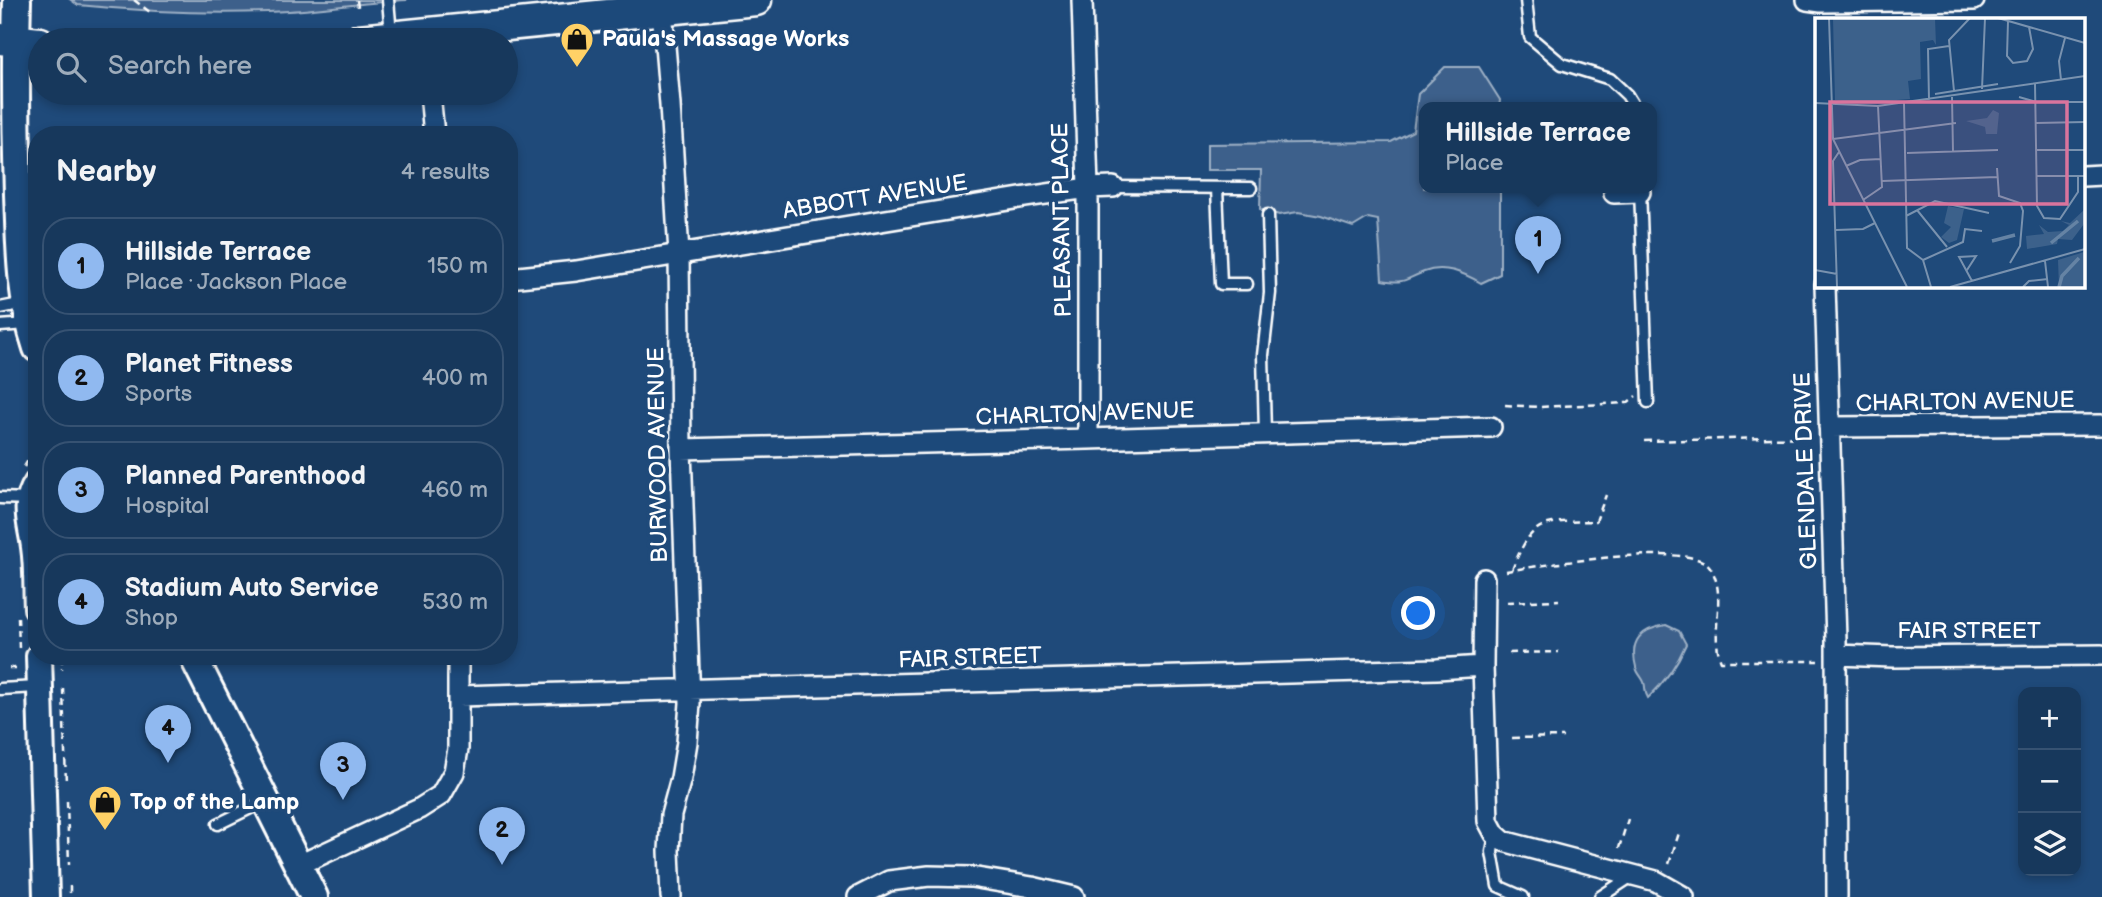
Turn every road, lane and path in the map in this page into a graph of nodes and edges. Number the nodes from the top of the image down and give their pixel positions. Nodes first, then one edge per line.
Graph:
1 (17, 0) edge
2 (134, 0) edge
3 (358, 0) edge
4 (388, 0) edge
5 (756, 0) edge
6 (1082, 0) edge
7 (1526, 0) edge
8 (1974, 0) edge
9 (1817, 5) edge
10 (661, 6) edge
11 (358, 7) dead end
12 (150, 12) dead end
13 (390, 28) edge
14 (499, 28) edge
15 (19, 41) edge
16 (1632, 102) edge
17 (431, 105) edge
18 (433, 126) edge
19 (2084, 176) edge
20 (2102, 176) edge
21 (1113, 187) joint
22 (1088, 188) junction
23 (1217, 188) junction
24 (1251, 188) dead end
25 (1640, 193) edge
26 (1268, 215) dead end
27 (679, 254) junction
28 (518, 277) edge
29 (1247, 284) dead end
30 (1825, 287) edge
31 (26, 321) edge
32 (0, 326) edge
33 (1647, 387) junction
34 (1648, 402) dead end
35 (1505, 405) dead end
36 (2102, 425) edge
37 (1491, 427) dead end
38 (1829, 431) junction
39 (1265, 433) junction
40 (1088, 439) junction
41 (1644, 441) dead end
42 (681, 449) junction
43 (28, 492) edge
44 (1606, 495) dead end
45 (0, 498) edge
46 (1512, 570) junction
47 (1506, 571) dead end
48 (1484, 579) dead end
49 (1559, 600) dead end
50 (1507, 602) dead end
51 (1559, 652) dead end
52 (1508, 653) dead end
53 (2102, 655) edge
54 (1836, 658) junction
55 (28, 662) edge
56 (32, 665) edge
57 (62, 665) edge
58 (198, 665) edge
59 (458, 665) edge
60 (1483, 666) junction
61 (9, 668) dead end
62 (62, 669) dead end
63 (52, 688) junction
64 (0, 689) edge
65 (689, 689) junction
66 (459, 696) junction
67 (1563, 737) dead end
68 (1511, 738) dead end
69 (66, 784) dead end
70 (267, 800) junction
71 (67, 801) dead end
72 (1628, 819) dead end
73 (218, 824) dead end
74 (1679, 833) dead end
75 (1495, 834) junction
76 (1619, 849) dead end
77 (1669, 864) dead end
78 (69, 865) dead end
79 (299, 865) junction
80 (1633, 875) junction
81 (70, 886) dead end
82 (46, 897) edge
83 (70, 897) edge
84 (314, 897) edge
85 (671, 897) edge
86 (858, 897) edge
87 (1074, 897) edge
88 (1523, 897) edge
89 (1600, 897) edge
90 (1684, 897) edge
91 (1837, 897) edge

1 - 15 main road
2 - 12 path
3 - 11 path
4 - 13 lane
5 - 10 main road
6 - 22 street, PLEASANT PLACE
7 - 16 lane
8 - 9 street
10 - 14 main road
10 - 27 street, BURWOOD AVENUE
15 - 31 main road
17 - 18 street
19 - 20 street
21 - 22 street, ABBOTT AVENUE
21 - 23 lane, ABBOTT AVENUE
22 - 27 street, ABBOTT AVENUE
22 - 40 street, PLEASANT PLACE
23 - 24 lane, ABBOTT AVENUE
23 - 29 lane
25 - 33 lane
26 - 39 lane
27 - 28 street, ABBOTT AVENUE
27 - 42 street, BURWOOD AVENUE
30 - 38 street, GLENDALE DRIVE
31 - 32 lane
33 - 34 lane
33 - 35 path
36 - 38 street, CHARLTON AVENUE
37 - 39 street, CHARLTON AVENUE
38 - 41 path
38 - 54 street, GLENDALE DRIVE
39 - 40 street, CHARLTON AVENUE
40 - 42 street, CHARLTON AVENUE
42 - 65 street, BURWOOD AVENUE
43 - 45 lane
44 - 46 path
46 - 47 path
46 - 54 path
48 - 60 street
49 - 50 path
51 - 52 path
53 - 54 street, FAIR STREET
54 - 91 street, GLENDALE DRIVE
55 - 61 path
56 - 63 street
57 - 62 path
58 - 70 main road
59 - 66 street
60 - 65 street, FAIR STREET
60 - 75 street
63 - 64 lane
63 - 69 path
63 - 82 street
65 - 66 street, FAIR STREET
65 - 85 street, BURWOOD AVENUE
66 - 79 street
67 - 68 path
70 - 73 lane
70 - 79 main road
71 - 78 path
72 - 76 path
74 - 77 path
75 - 80 street
75 - 88 lane
79 - 84 main road
80 - 89 lane
80 - 90 street
81 - 83 path
86 - 87 street

